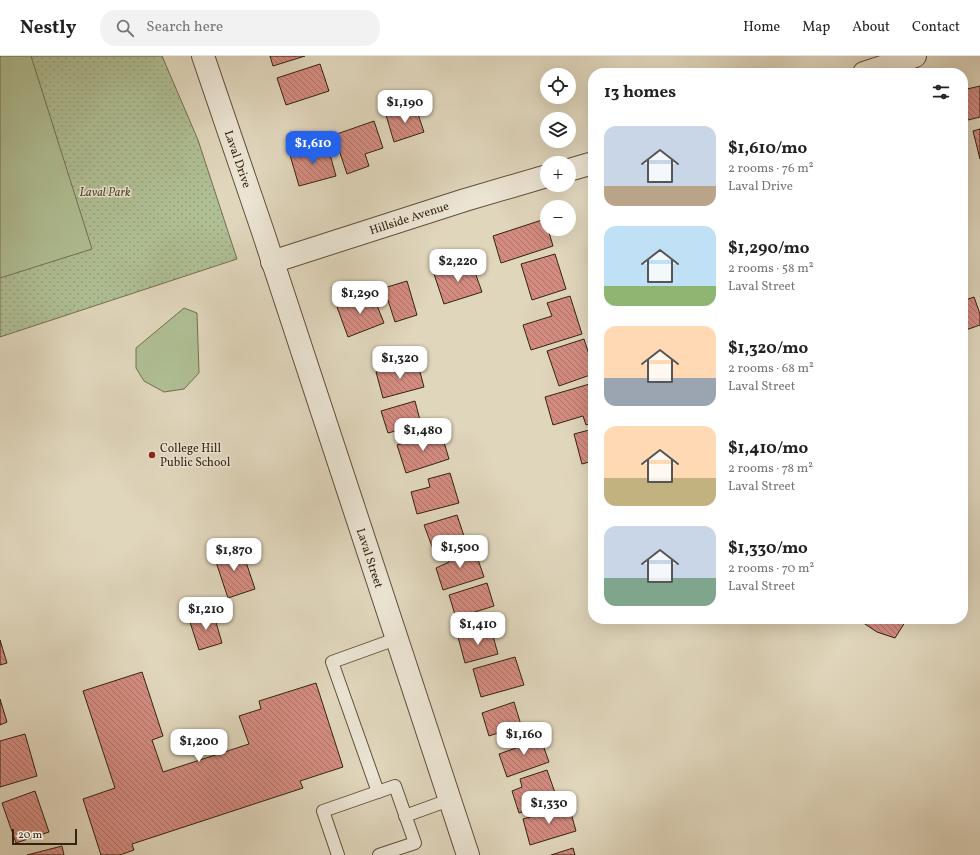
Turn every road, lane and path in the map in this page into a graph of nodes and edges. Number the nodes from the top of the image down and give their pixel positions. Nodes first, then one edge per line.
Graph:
1 (204, 56) edge
2 (915, 56) edge
3 (883, 68) edge
4 (540, 178) edge
5 (272, 262) junction
6 (396, 639) junction
7 (378, 792) junction
8 (449, 800) junction
9 (405, 816) junction
10 (338, 855) edge
11 (379, 855) edge
12 (468, 855) edge

1 - 5 street, Laval Drive
2 - 3 street
4 - 5 street, Hillside Avenue
5 - 6 street, Laval Street
6 - 7 lane
6 - 8 street, Laval Street
7 - 9 lane
7 - 10 lane
8 - 9 lane
8 - 12 street, Laval Street
9 - 11 lane

